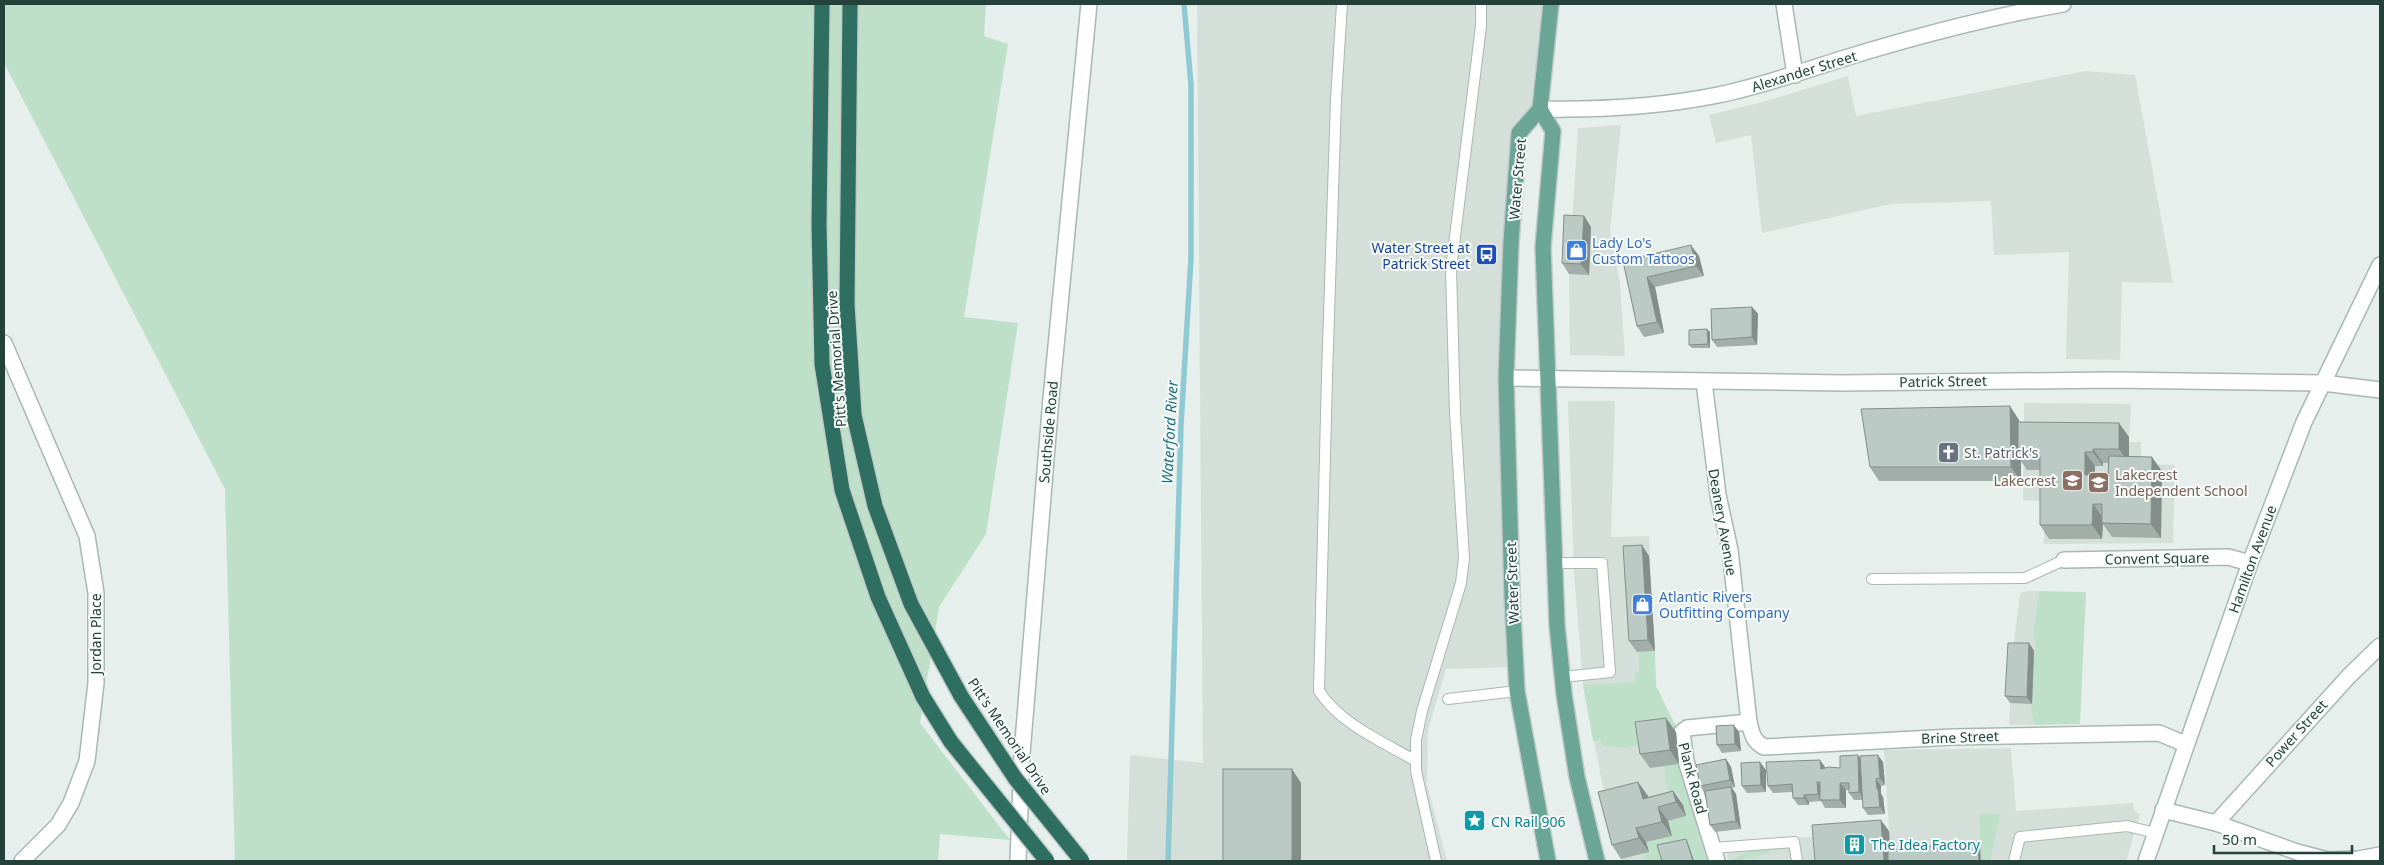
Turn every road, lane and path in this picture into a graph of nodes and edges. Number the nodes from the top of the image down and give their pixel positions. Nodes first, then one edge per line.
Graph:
1 (822, 4) edge
2 (850, 4) edge
3 (1089, 4) edge
4 (1342, 4) edge
5 (1482, 4) edge
6 (1551, 4) edge
7 (1784, 4) edge
8 (2063, 4) edge
9 (1795, 75) junction
10 (1540, 109) junction
11 (2380, 265) edge
12 (4, 343) edge
13 (1506, 378) junction
14 (1550, 380) junction
15 (1704, 382) junction
16 (2323, 383) junction
17 (2380, 390) edge
18 (2064, 560) joint
19 (1554, 562) junction
20 (2250, 563) junction
21 (1872, 580) dead end
22 (2380, 646) edge
23 (1563, 677) junction
24 (1517, 691) junction
25 (1448, 699) dead end
26 (1749, 722) junction
27 (2185, 744) junction
28 (1416, 761) junction
29 (2163, 810) junction
30 (2216, 822) junction
31 (2155, 833) junction
32 (1715, 855) edge
33 (2380, 855) edge
34 (2357, 860) edge
35 (22, 861) edge
36 (1018, 861) edge
37 (1047, 861) edge
38 (1082, 861) edge
39 (1436, 861) edge
40 (1548, 861) edge
41 (1597, 861) edge
42 (1797, 861) edge
43 (2014, 861) edge
44 (2146, 861) edge

1 - 37 highway, Pitt's Memorial Drive, bridge
2 - 38 highway, Pitt's Memorial Drive, bridge
3 - 36 street, Southside Road
4 - 28 lane
5 - 28 lane
6 - 10 main road
7 - 9 street
8 - 9 street, Alexander Street
9 - 10 street, Alexander Street
10 - 13 main road, Water Street
10 - 14 main road
11 - 16 street, Hamilton Avenue
12 - 35 street, Jordan Place
13 - 14 street, Patrick Street
13 - 24 main road, Water Street
14 - 15 street, Patrick Street
14 - 19 main road
15 - 16 street, Patrick Street
15 - 26 street, Deanery Avenue
16 - 17 street, Patrick Street
16 - 20 street, Hamilton Avenue
18 - 20 street, Convent Square
18 - 21 lane
19 - 23 main road
19 - 23 lane
20 - 27 street, Hamilton Avenue
22 - 30 street, Power Street
23 - 41 main road
24 - 25 lane
24 - 40 main road, Water Street
26 - 27 street, Brine Street
26 - 32 street, Plank Road
27 - 29 street, Hamilton Avenue
28 - 39 lane
29 - 30 street
29 - 31 street, Hamilton Avenue
30 - 34 street
31 - 43 lane
31 - 44 street, Hamilton Avenue
32 - 42 lane
33 - 34 street

